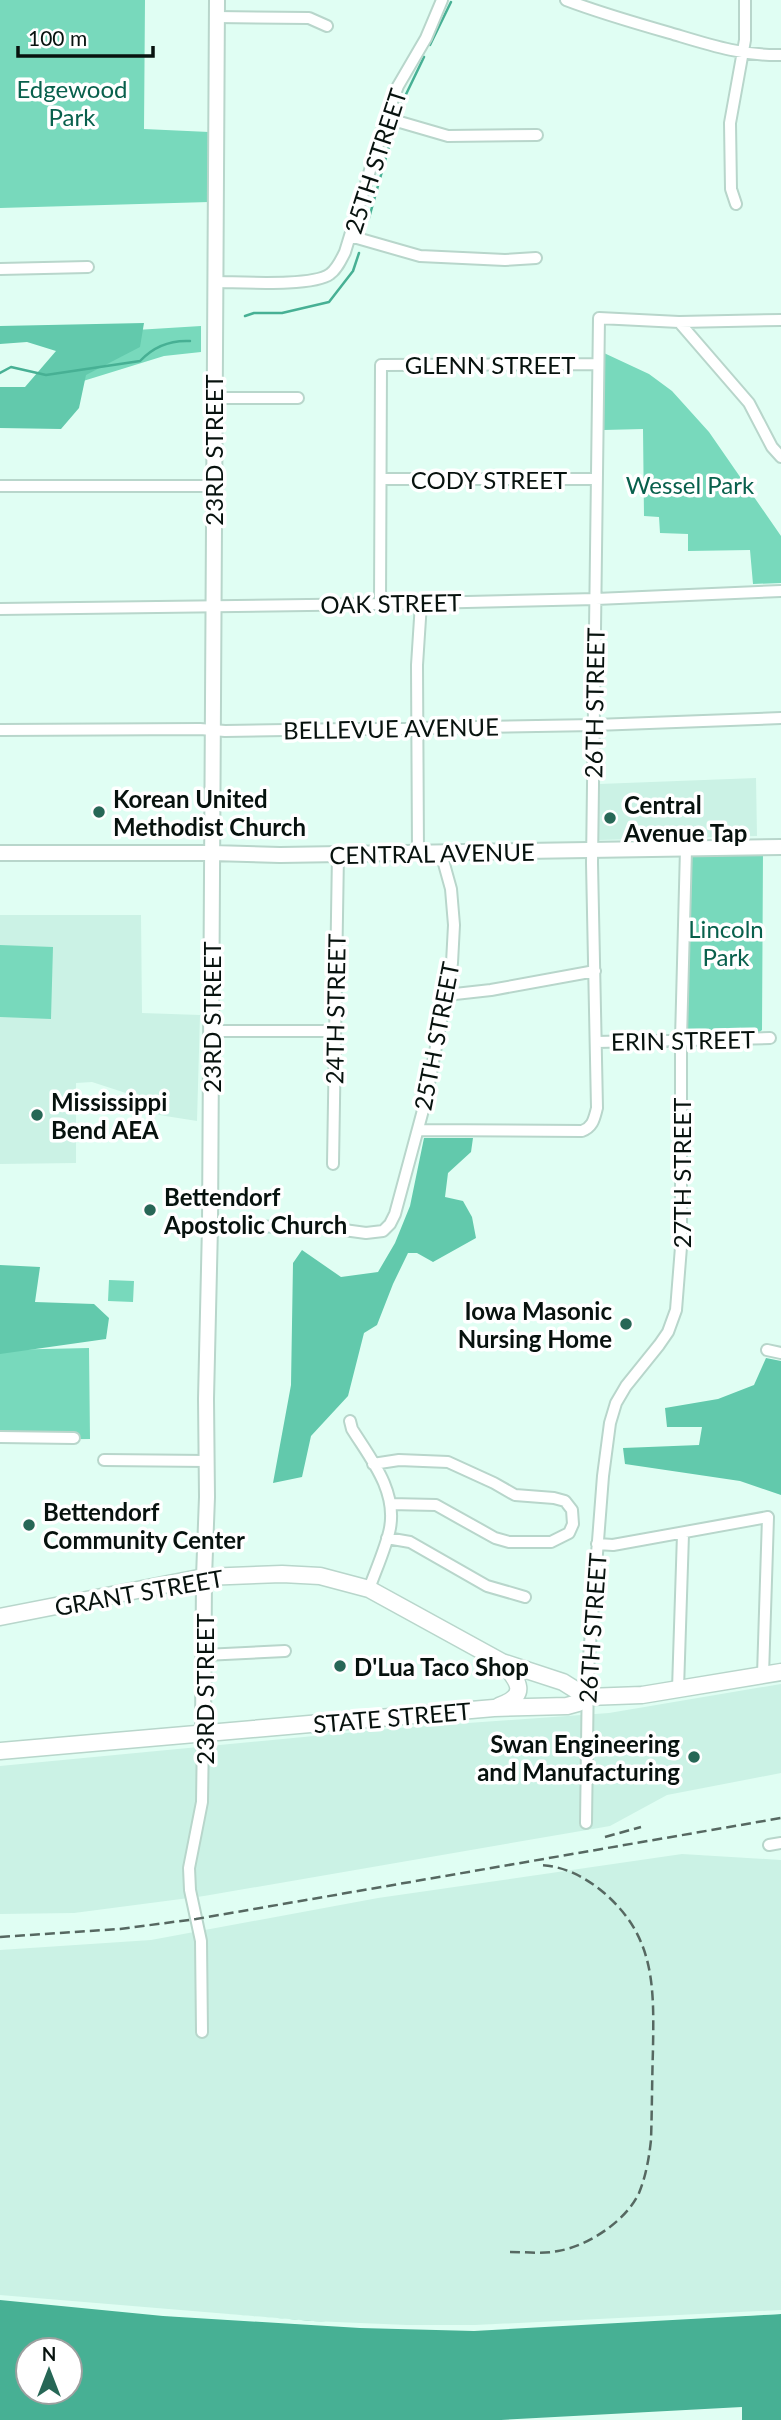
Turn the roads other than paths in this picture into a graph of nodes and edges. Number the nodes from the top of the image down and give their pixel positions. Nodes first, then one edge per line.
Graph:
1 (217, 0) edge
2 (442, 0) edge
3 (566, 0) edge
4 (745, 0) edge
5 (216, 17) junction
6 (327, 26) dead end
7 (743, 53) junction
8 (781, 55) edge
9 (386, 118) junction
10 (537, 135) dead end
11 (736, 204) dead end
12 (350, 236) junction
13 (536, 258) dead end
14 (88, 267) dead end
15 (0, 269) edge
16 (215, 282) junction
17 (781, 320) edge
18 (680, 322) junction
19 (598, 364) junction
20 (214, 398) junction
21 (298, 398) dead end
22 (780, 457) edge
23 (380, 479) junction
24 (597, 479) junction
25 (0, 486) edge
26 (213, 486) junction
27 (781, 591) edge
28 (596, 599) junction
29 (421, 603) junction
30 (380, 604) junction
31 (213, 606) junction
32 (0, 609) edge
33 (781, 718) edge
34 (595, 725) junction
35 (418, 727) junction
36 (0, 730) edge
37 (213, 730) junction
38 (781, 847) edge
39 (686, 849) junction
40 (593, 850) junction
41 (0, 853) edge
42 (212, 853) junction
43 (418, 853) junction
44 (441, 853) junction
45 (338, 854) junction
46 (595, 971) junction
47 (446, 995) junction
48 (210, 1031) junction
49 (333, 1031) junction
50 (770, 1038) dead end
51 (681, 1039) junction
52 (597, 1042) junction
53 (418, 1130) junction
54 (333, 1164) dead end
55 (210, 1226) junction
56 (766, 1350) dead end
57 (781, 1353) edge
58 (350, 1421) dead end
59 (0, 1437) edge
60 (74, 1438) dead end
61 (104, 1460) dead end
62 (207, 1461) junction
63 (373, 1464) junction
64 (603, 1476) joint
65 (390, 1504) junction
66 (683, 1534) junction
67 (387, 1538) junction
68 (597, 1544) junction
69 (204, 1577) junction
70 (369, 1589) junction
71 (525, 1597) dead end
72 (0, 1617) edge
73 (285, 1651) dead end
74 (204, 1655) junction
75 (502, 1662) junction
76 (781, 1672) edge
77 (763, 1675) junction
78 (678, 1689) junction
79 (587, 1697) junction
80 (494, 1708) junction
81 (203, 1734) junction
82 (0, 1751) edge
83 (586, 1823) dead end
84 (781, 1843) edge
85 (769, 1845) dead end
86 (202, 2032) dead end

1 - 5 street, 23RD STREET
2 - 9 street, 25TH STREET
3 - 7 street
4 - 7 street
5 - 6 street
5 - 16 street, 23RD STREET
7 - 8 street
7 - 11 street
9 - 10 street
9 - 12 street, 25TH STREET
12 - 13 street
12 - 16 street, 25TH STREET
14 - 15 street
16 - 20 street, 23RD STREET
17 - 18 street
18 - 19 street, 26TH STREET
18 - 22 street
19 - 23 street, GLENN STREET
19 - 24 street, 26TH STREET
20 - 21 street
20 - 26 street, 23RD STREET
23 - 24 street, CODY STREET
23 - 30 street
24 - 28 street, 26TH STREET
25 - 26 street
26 - 31 street, 23RD STREET
27 - 28 street, OAK STREET
28 - 29 street, OAK STREET
28 - 34 street, 26TH STREET
29 - 30 street, OAK STREET
29 - 35 street
30 - 31 street, OAK STREET
31 - 32 street, OAK STREET
31 - 37 street, 23RD STREET
33 - 34 street, BELLEVUE AVENUE
34 - 35 street, BELLEVUE AVENUE
34 - 40 street, 26TH STREET
35 - 37 street, BELLEVUE AVENUE
35 - 43 street
36 - 37 street, BELLEVUE AVENUE
37 - 42 street, 23RD STREET
38 - 39 street, CENTRAL AVENUE
39 - 40 street, CENTRAL AVENUE
39 - 51 street, 27TH STREET
40 - 44 street, CENTRAL AVENUE
40 - 46 street, 26TH STREET
41 - 42 street, CENTRAL AVENUE
42 - 45 street, CENTRAL AVENUE
42 - 48 street, 23RD STREET
43 - 44 street, CENTRAL AVENUE
43 - 45 street, CENTRAL AVENUE
44 - 47 street, 25TH STREET
45 - 49 street, 24TH STREET
46 - 47 street
46 - 52 street, 26TH STREET
47 - 53 street, 25TH STREET
48 - 49 street
48 - 55 street, 23RD STREET
49 - 54 street, 24TH STREET
50 - 51 street, ERIN STREET
51 - 52 street, ERIN STREET
51 - 64 street, 27TH STREET
52 - 53 street, 26TH STREET
53 - 55 street, 25TH STREET
55 - 62 street, 23RD STREET
56 - 57 street
58 - 63 street
59 - 60 street
61 - 62 street
62 - 69 street, 23RD STREET
63 - 65 street
63 - 65 street
64 - 68 street, 26TH STREET
65 - 67 street
66 - 68 street
66 - 77 street
66 - 78 street
67 - 70 street
67 - 71 street
68 - 79 street, 26TH STREET
69 - 70 main road, GRANT STREET
69 - 72 main road, GRANT STREET
69 - 74 street, 23RD STREET
70 - 75 main road, GRANT STREET
73 - 74 street
74 - 81 street, 23RD STREET
75 - 79 main road, GRANT STREET
75 - 80 main road
76 - 77 main road, STATE STREET
77 - 78 main road, STATE STREET
78 - 79 main road, STATE STREET
79 - 80 main road, STATE STREET
79 - 83 street, 26TH STREET
80 - 81 main road, STATE STREET
81 - 82 main road, STATE STREET
81 - 86 street, 23RD STREET
84 - 85 street

